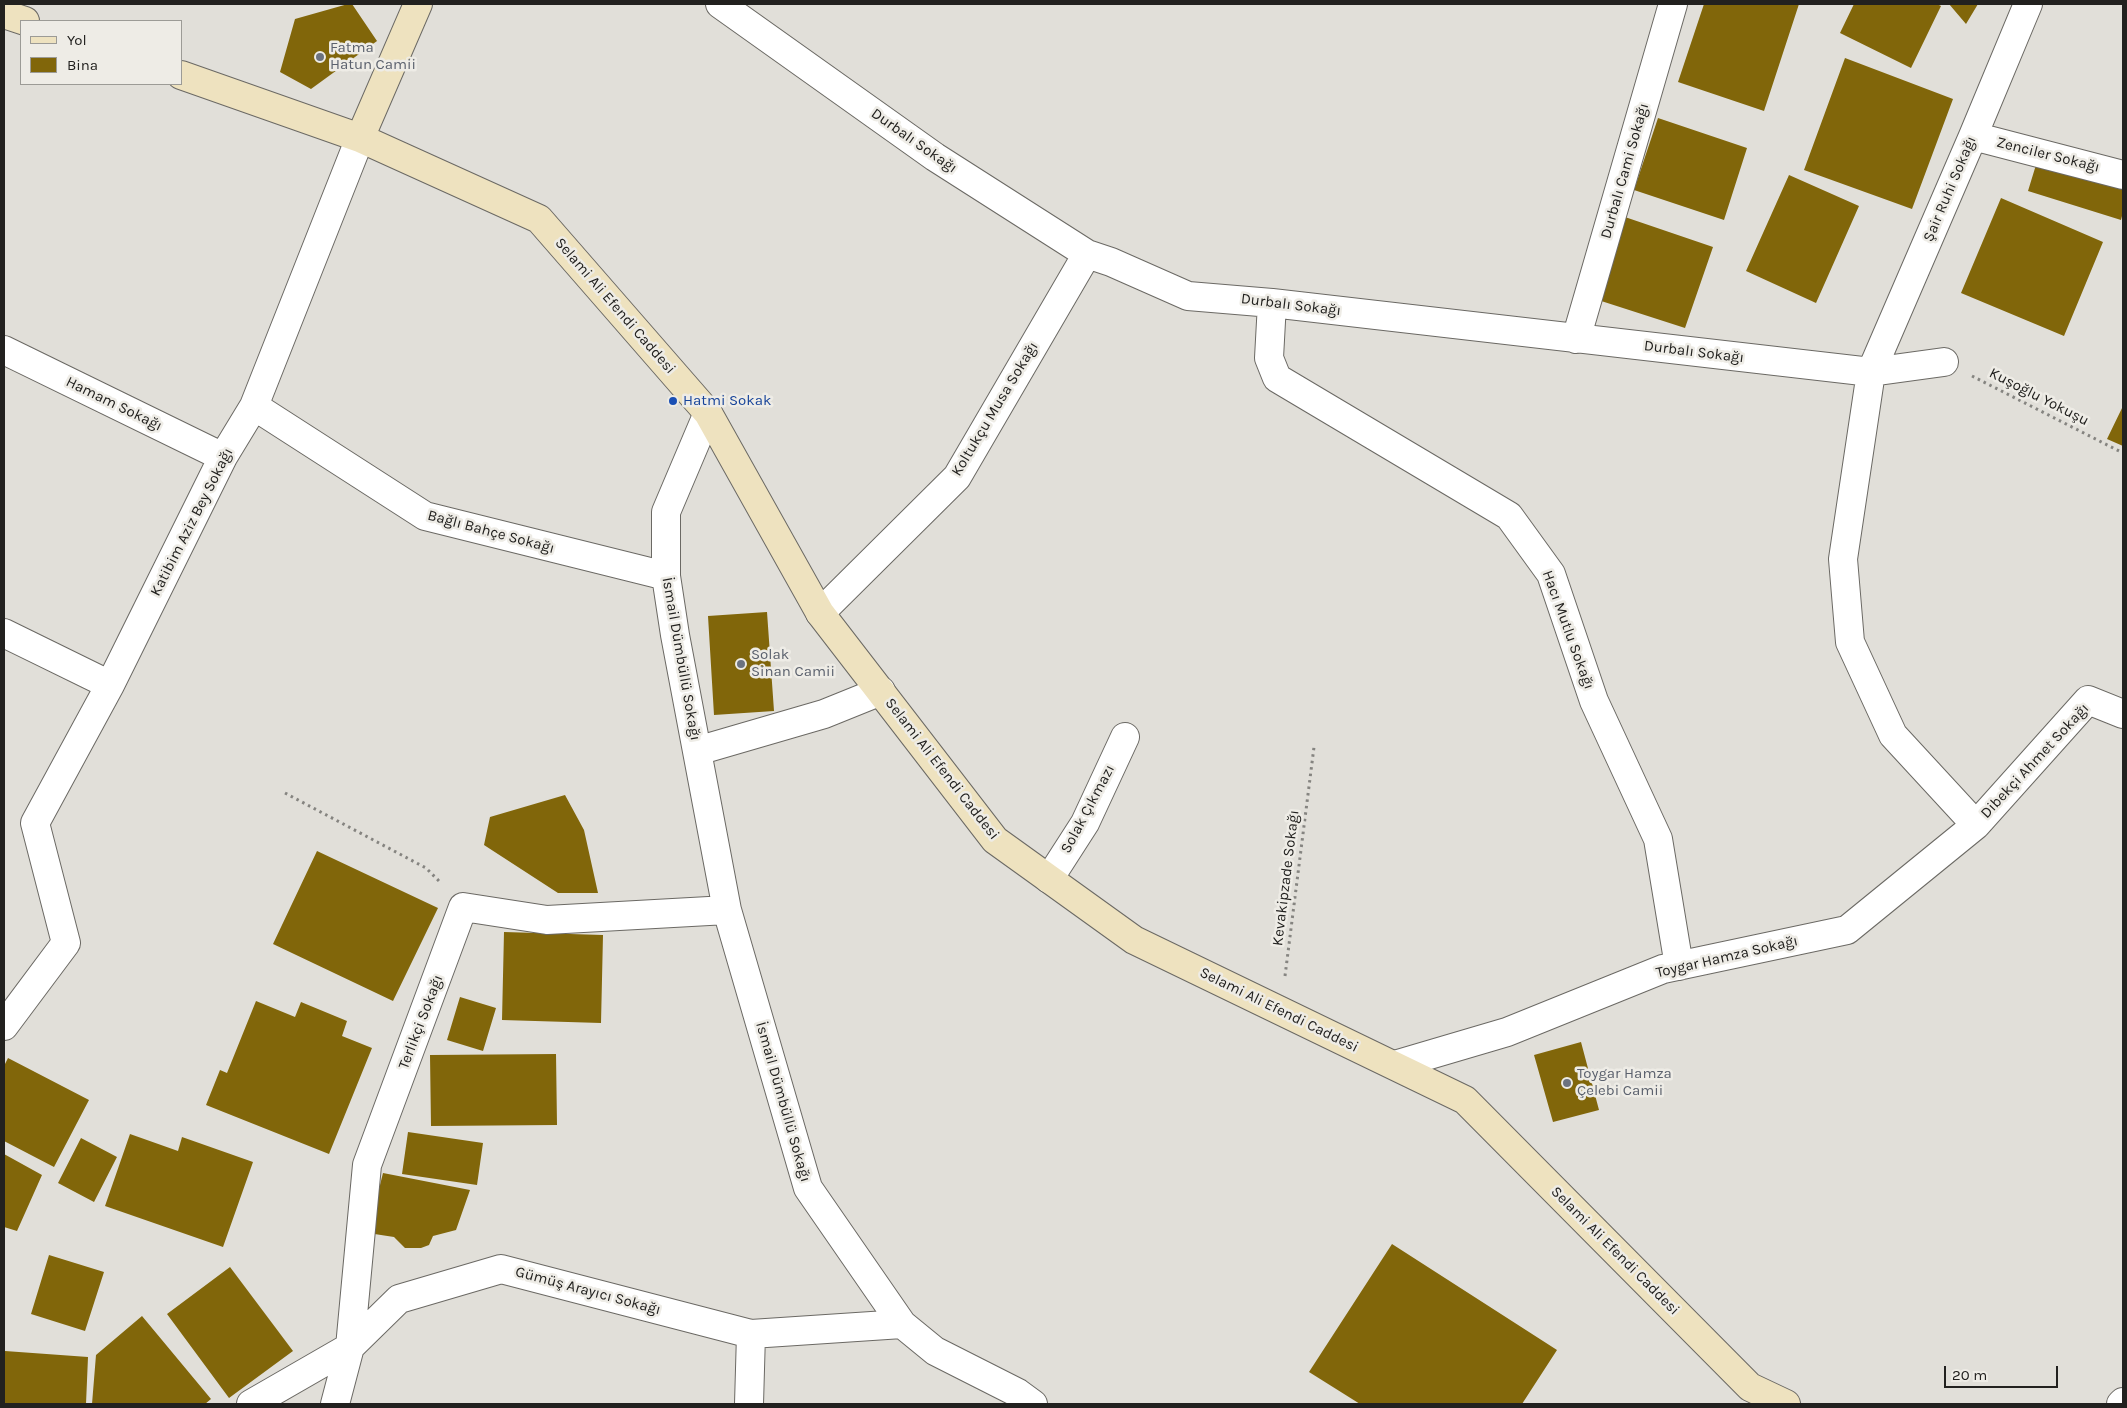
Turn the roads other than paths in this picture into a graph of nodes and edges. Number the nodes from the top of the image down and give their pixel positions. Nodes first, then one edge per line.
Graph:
1 (418, 4) edge
2 (720, 4) edge
3 (1673, 4) edge
4 (2028, 4) edge
5 (4, 14) edge
6 (22, 20) edge
7 (182, 76) edge
8 (1973, 136) junction
9 (360, 138) junction
10 (2123, 175) edge
11 (1087, 254) junction
12 (1272, 303) junction
13 (1576, 339) junction
14 (4, 350) edge
15 (1944, 362) road end
16 (1871, 372) junction
17 (254, 406) junction
18 (708, 413) junction
19 (223, 457) junction
20 (666, 576) junction
21 (820, 613) junction
22 (4, 633) edge
23 (110, 686) junction
24 (881, 691) junction
25 (2123, 714) edge
26 (1125, 737) dead end
27 (697, 751) junction
28 (1976, 825) junction
29 (1049, 879) junction
30 (727, 910) junction
31 (1679, 966) junction
32 (4, 1026) edge
33 (1395, 1065) junction
34 (902, 1324) junction
35 (751, 1334) junction
36 (350, 1347) junction
37 (251, 1404) edge
38 (336, 1404) edge
39 (749, 1404) edge
40 (1033, 1404) edge
41 (1786, 1404) edge

1 - 9 street, Katibim Aziz Bey Sokağı
2 - 11 street, Durbalı Sokağı
3 - 13 street, Durbalı Cami Sokağı
4 - 8 street, Şair Ruhi Sokağı
5 - 6 street
7 - 9 street, Selami Ali Efendi Caddesi
8 - 10 street, Zenciler Sokağı
8 - 16 street, Şair Ruhi Sokağı
9 - 17 street, Katibim Aziz Bey Sokağı
9 - 18 street, Selami Ali Efendi Caddesi
11 - 12 street, Durbalı Sokağı
11 - 21 street, Koltukçu Musa Sokağı
12 - 13 street, Durbalı Sokağı
12 - 31 street, Hacı Mutlu Sokağı
13 - 16 street, Durbalı Sokağı
14 - 19 street, Hamam Sokağı
15 - 16 street, Durbalı Sokağı
16 - 28 street, Şair Ruhi Sokağı
17 - 19 street, Katibim Aziz Bey Sokağı
17 - 20 street, Bağlı Bahçe Sokağı
18 - 20 street, İsmail Dümbüllü Sokağı
18 - 21 street, Selami Ali Efendi Caddesi
19 - 23 street, Katibim Aziz Bey Sokağı
20 - 27 street, İsmail Dümbüllü Sokağı
21 - 24 street, Selami Ali Efendi Caddesi
22 - 23 street
23 - 32 street, Katibim Aziz Bey Sokağı
24 - 27 street
24 - 29 street, Selami Ali Efendi Caddesi
25 - 28 street, Dibekçi Ahmet Sokağı
26 - 29 street, Solak Çıkmazı
27 - 30 street, İsmail Dümbüllü Sokağı
28 - 31 street, Toygar Hamza Sokağı
29 - 33 street, Selami Ali Efendi Caddesi
30 - 34 street, İsmail Dümbüllü Sokağı
30 - 36 street, Terlikçi Sokağı
31 - 33 street, Toygar Hamza Sokağı
33 - 41 street, Selami Ali Efendi Caddesi
34 - 35 street, Gümüş Arayıcı Sokağı
34 - 40 street, İsmail Dümbüllü Sokağı
35 - 36 street, Gümüş Arayıcı Sokağı
35 - 39 street
36 - 37 street, Gümüş Arayıcı Sokağı
36 - 38 street, Terlikçi Sokağı

